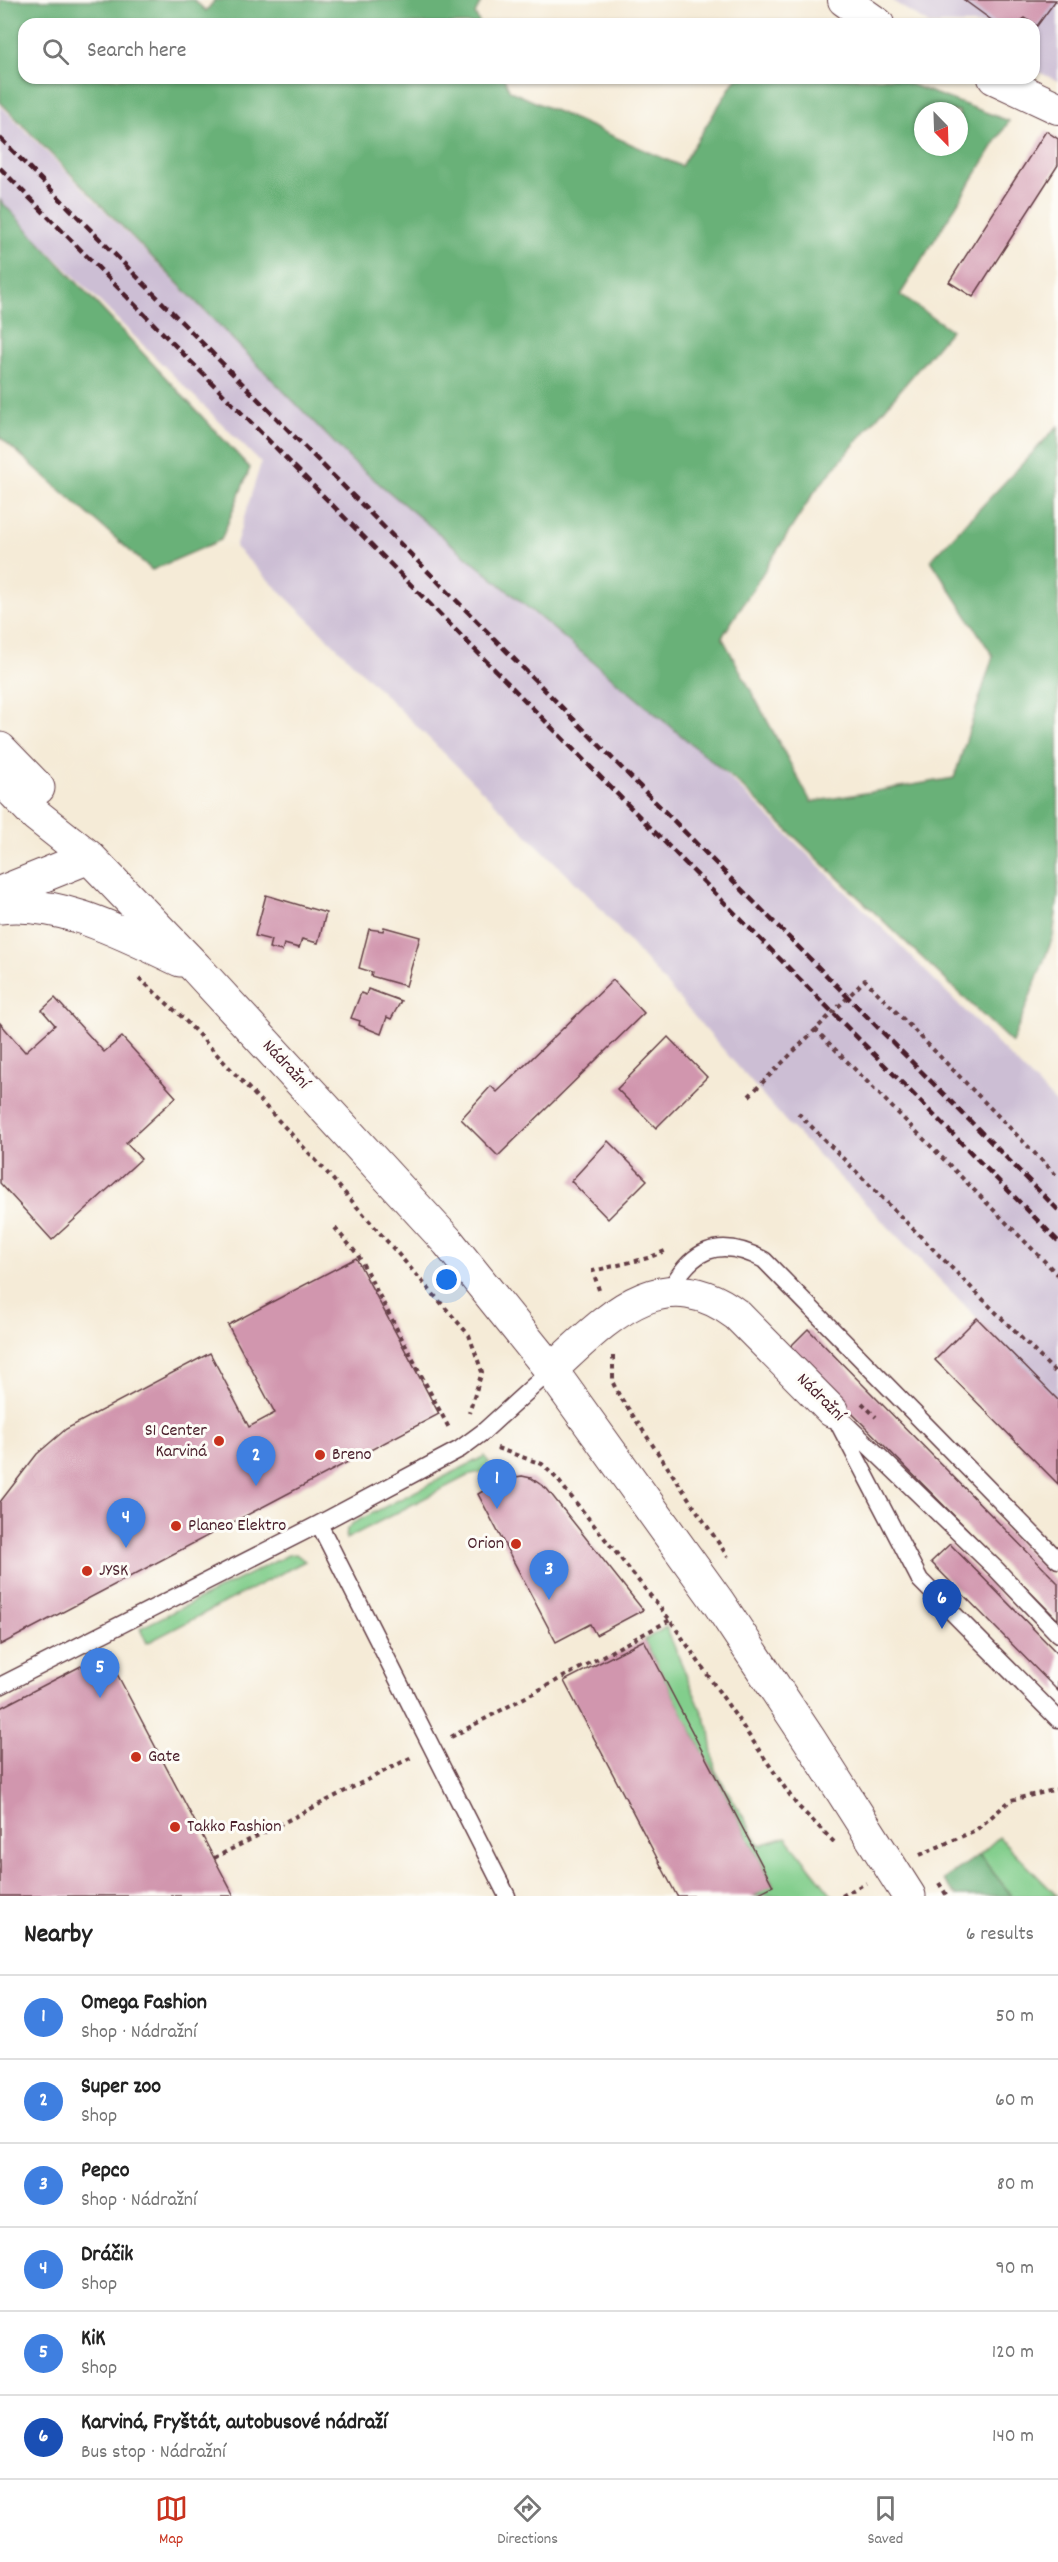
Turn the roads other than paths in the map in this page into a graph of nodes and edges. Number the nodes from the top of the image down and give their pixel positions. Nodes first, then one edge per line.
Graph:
1 (844, 0) edge
2 (870, 18) edge
3 (1007, 84) edge
4 (1058, 108) edge
5 (0, 749) edge
6 (0, 778) edge
7 (89, 857) junction
8 (0, 893) edge
9 (0, 907) edge
10 (196, 968) junction
11 (668, 1294) junction
12 (551, 1370) junction
13 (832, 1411) junction
14 (319, 1524) junction
15 (1058, 1560) edge
16 (1058, 1634) edge
17 (0, 1686) edge
18 (1058, 1719) edge
19 (902, 1883) edge
20 (507, 1896) edge

1 - 2 street
3 - 4 street
5 - 7 main road
6 - 7 main road, Nádražní
7 - 8 main road
7 - 10 main road, Nádražní
9 - 10 main road
10 - 12 main road, Nádražní
11 - 12 street, Nádražní
11 - 13 street, Nádražní
11 - 15 lane
12 - 14 lane
12 - 19 main road, Nádražní
13 - 16 lane, Nádražní
13 - 18 lane
14 - 17 lane
14 - 20 lane

